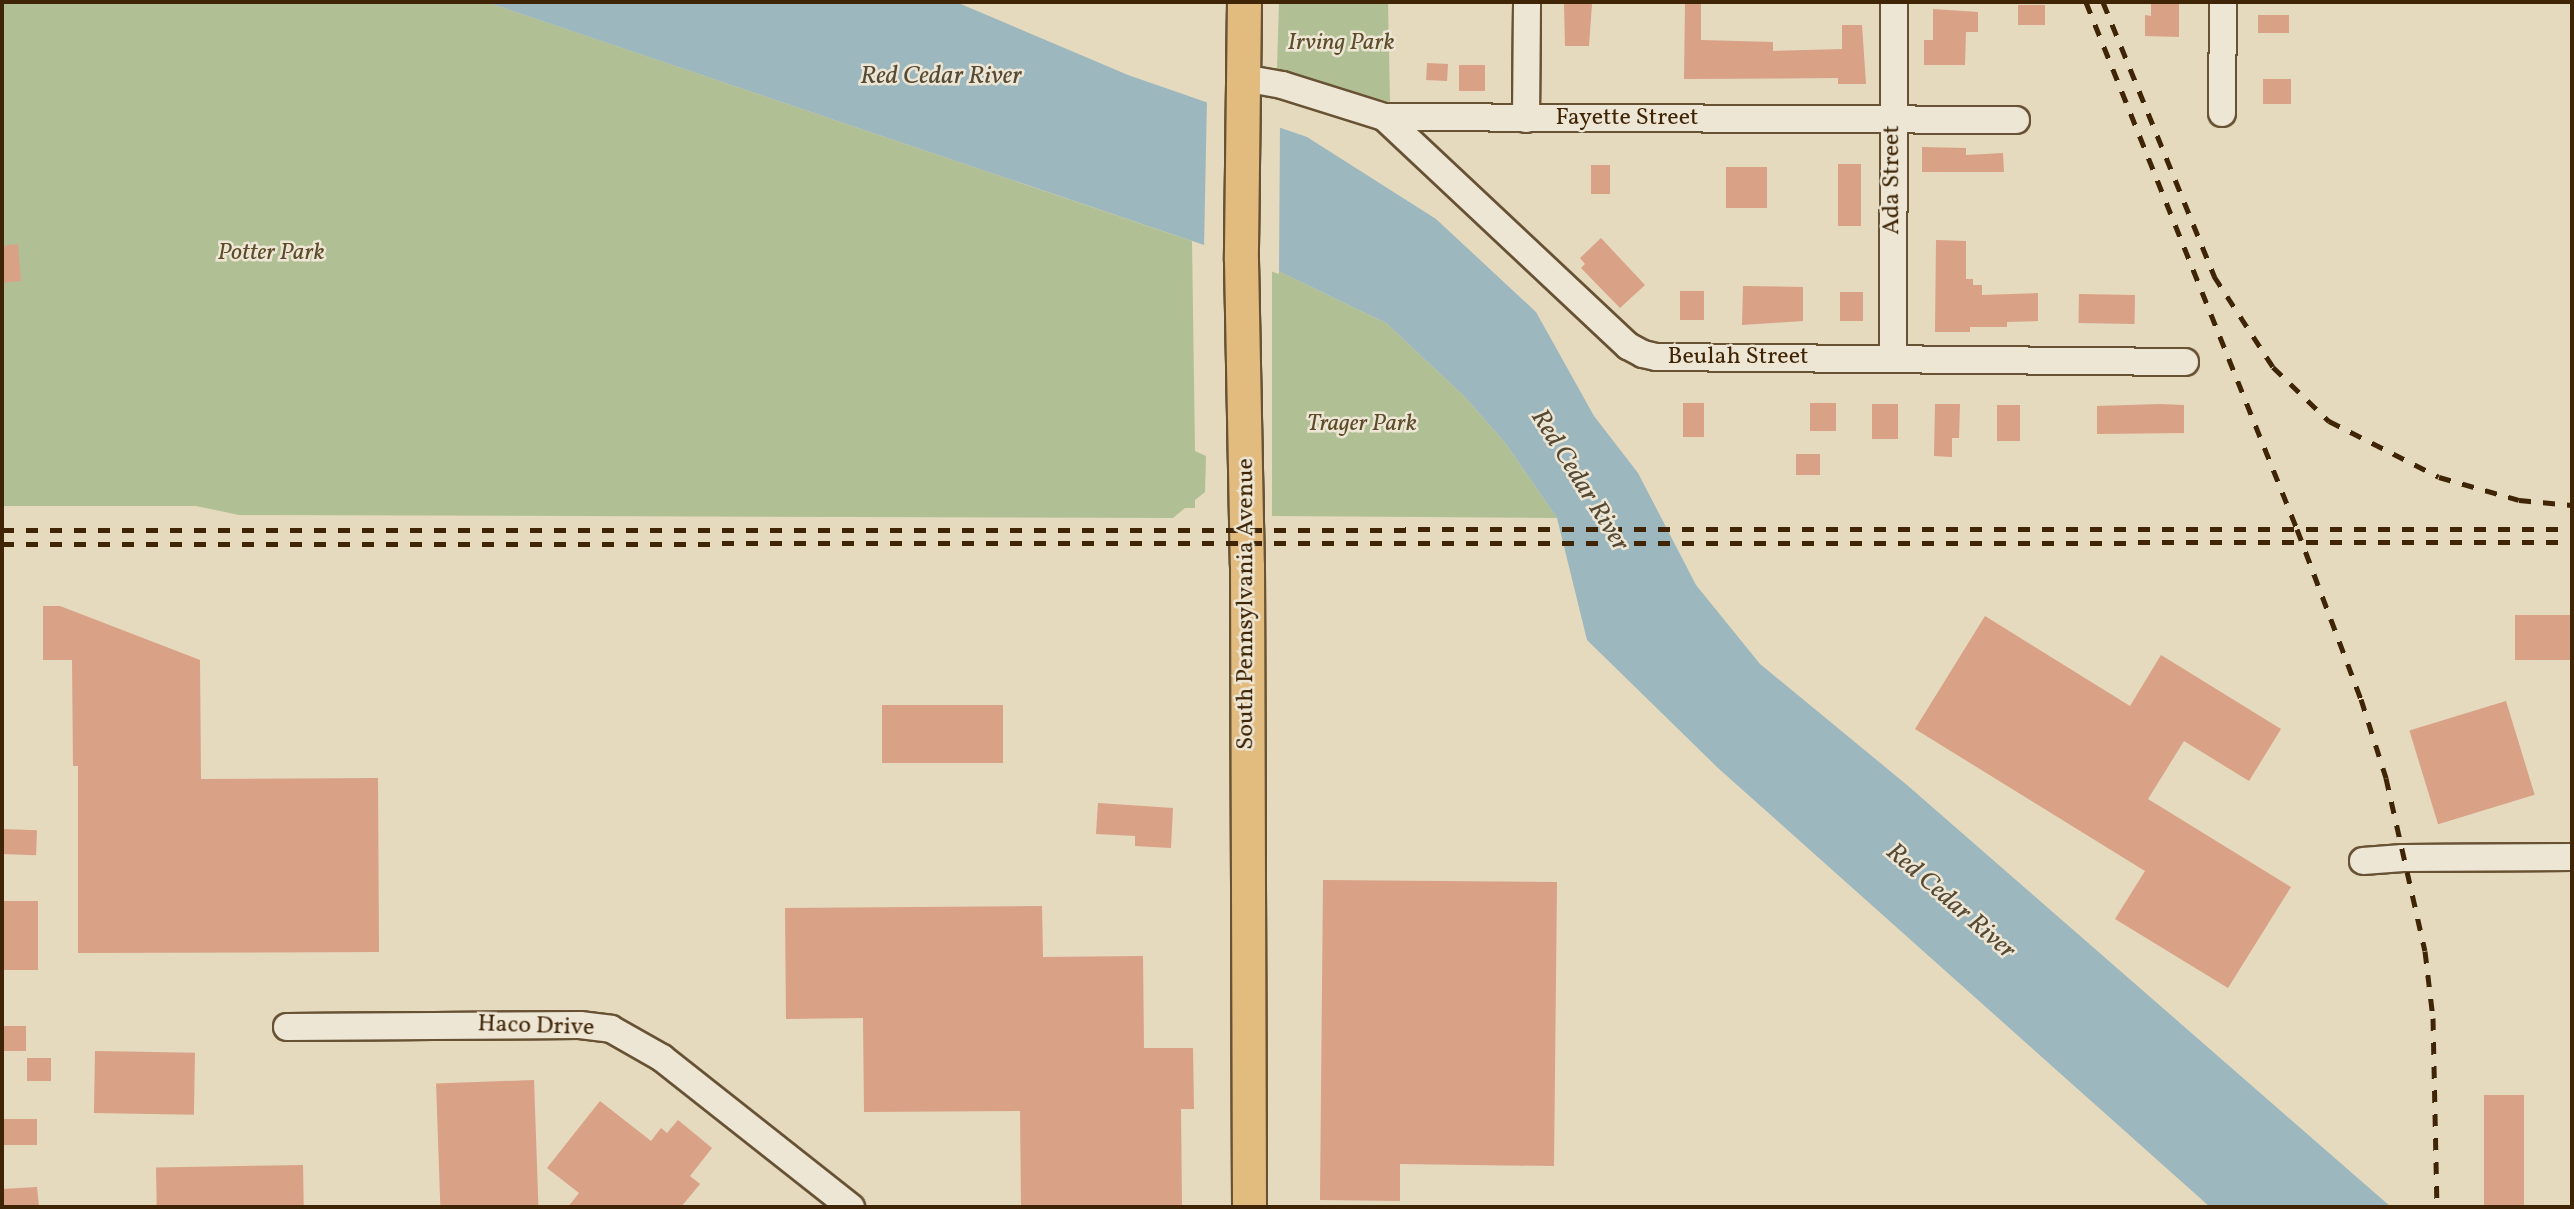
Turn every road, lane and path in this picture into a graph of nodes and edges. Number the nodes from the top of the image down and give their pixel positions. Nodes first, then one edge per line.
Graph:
1 (1244, 2) edge
2 (1527, 2) edge
3 (1894, 2) edge
4 (2223, 2) edge
5 (1243, 91) junction
6 (2222, 113) dead end
7 (1384, 117) junction
8 (1527, 119) junction
9 (2016, 120) dead end
10 (1893, 121) junction
11 (1893, 359) junction
12 (2185, 362) dead end
13 (2572, 857) edge
14 (2363, 861) dead end
15 (287, 1027) dead end
16 (851, 1207) edge
17 (1249, 1207) edge

1 - 5 main road, South Pennsylvania Avenue
2 - 8 street
3 - 10 street, Ada Street
4 - 6 street
5 - 7 street, Fayette Street
5 - 17 main road, South Pennsylvania Avenue
7 - 8 street, Fayette Street
7 - 11 street, Beulah Street
8 - 10 street, Fayette Street
9 - 10 street, Fayette Street
10 - 11 street, Ada Street
11 - 12 street, Beulah Street
13 - 14 street
15 - 16 street, Haco Drive

